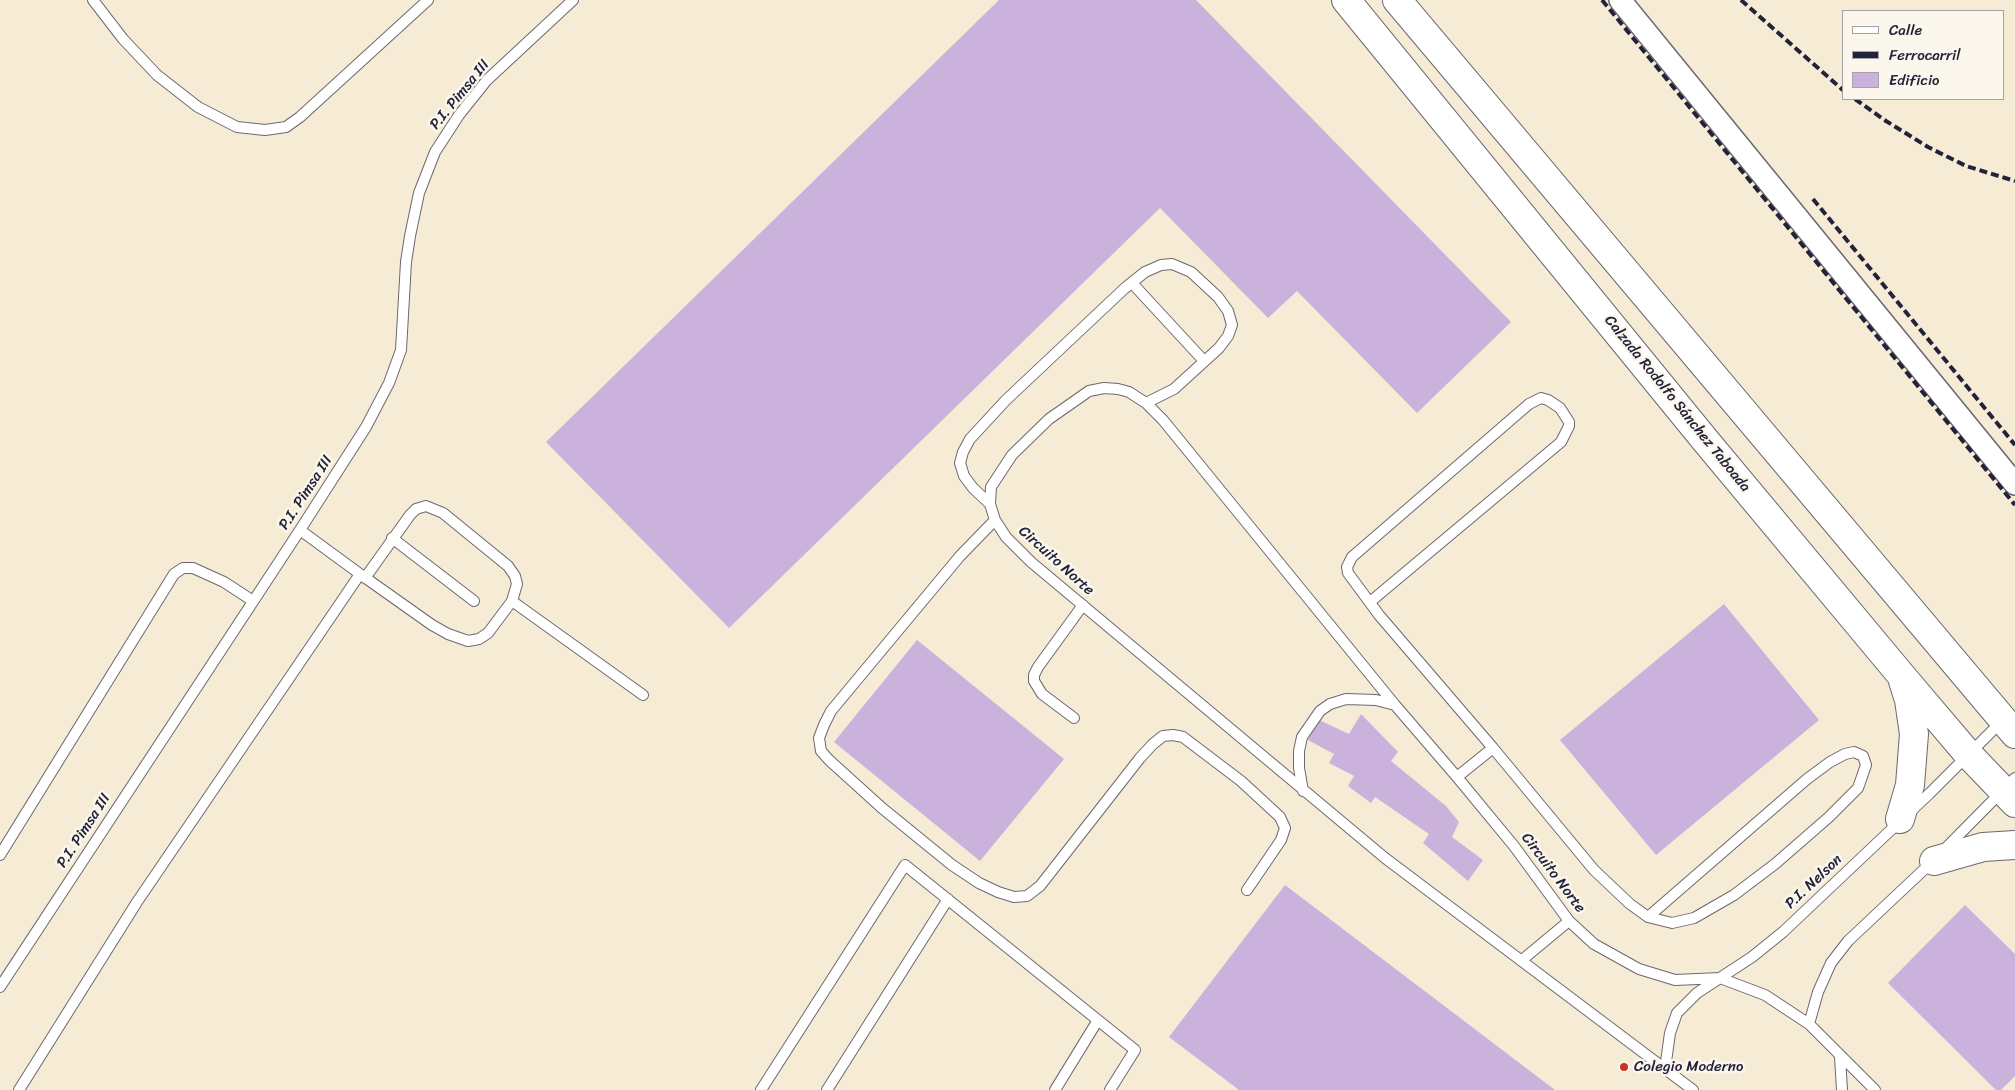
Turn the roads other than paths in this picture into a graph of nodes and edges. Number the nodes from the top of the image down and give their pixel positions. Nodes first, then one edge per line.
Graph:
1 (93, 0) edge
2 (428, 0) edge
3 (573, 0) edge
4 (1346, 0) edge
5 (1397, 0) edge
6 (1620, 0) edge
7 (1132, 283) junction
8 (1204, 361) junction
9 (1146, 403) junction
10 (2015, 484) edge
11 (990, 504) junction
12 (995, 520) junction
13 (300, 530) junction
14 (392, 538) junction
15 (362, 576) junction
16 (253, 601) junction
17 (474, 601) dead end
18 (512, 601) junction
19 (1370, 602) junction
20 (1083, 605) junction
21 (1900, 675) junction
22 (643, 695) dead end
23 (1395, 705) junction
24 (1074, 718) dead end
25 (2009, 727) edge
26 (1493, 748) junction
27 (1968, 754) junction
28 (1457, 776) junction
29 (2011, 790) edge
30 (1304, 791) junction
31 (1900, 819) junction
32 (2015, 845) edge
33 (0, 855) edge
34 (1934, 861) junction
35 (1247, 890) dead end
36 (948, 899) junction
37 (1648, 917) junction
38 (1569, 921) junction
39 (1522, 960) junction
40 (1720, 978) junction
41 (0, 987) edge
42 (1098, 1020) junction
43 (1809, 1024) junction
44 (1840, 1057) junction
45 (1665, 1069) junction
46 (19, 1090) edge
47 (761, 1090) edge
48 (826, 1090) edge
49 (1055, 1090) edge
50 (1110, 1090) edge
51 (1693, 1090) edge
52 (1842, 1090) edge
53 (1875, 1090) edge

1 - 2 lane
3 - 13 lane, P.I. Pimsa III
4 - 21 main road, Calzada Rodolfo Sánchez Taboada
5 - 25 main road
6 - 10 street
7 - 8 lane
7 - 8 lane
7 - 11 lane
8 - 9 lane
9 - 11 lane, Circuito Norte
9 - 23 lane, Circuito Norte
11 - 12 lane, Circuito Norte
12 - 20 lane, Circuito Norte
12 - 35 lane
13 - 15 lane
13 - 16 lane, P.I. Pimsa III
14 - 15 lane
14 - 17 lane
14 - 18 lane
15 - 18 lane
15 - 46 lane
16 - 33 lane
16 - 41 lane, P.I. Pimsa III
18 - 22 lane
19 - 19 lane
19 - 26 lane
20 - 24 lane
20 - 30 lane, Circuito Norte
21 - 27 main road, Calzada Rodolfo Sánchez Taboada
21 - 31 main road
23 - 28 lane, Circuito Norte
23 - 30 lane
25 - 27 lane, P.I. Nelson
26 - 28 lane
26 - 37 lane
27 - 29 main road, Calzada Rodolfo Sánchez Taboada
27 - 31 lane, P.I. Nelson
28 - 38 lane, Circuito Norte
29 - 34 lane
30 - 39 lane, Circuito Norte
31 - 40 lane, P.I. Nelson
32 - 34 main road
34 - 43 lane
36 - 42 lane
36 - 47 lane
36 - 48 lane
37 - 37 lane
38 - 39 lane
38 - 40 lane, Circuito Norte
39 - 45 lane, Circuito Norte
40 - 43 lane, Circuito Norte
40 - 45 lane, P.I. Nelson
42 - 49 lane
42 - 50 lane
43 - 44 lane, Circuito Norte
44 - 52 lane
44 - 53 lane, Circuito Norte
45 - 51 lane, Circuito Norte

